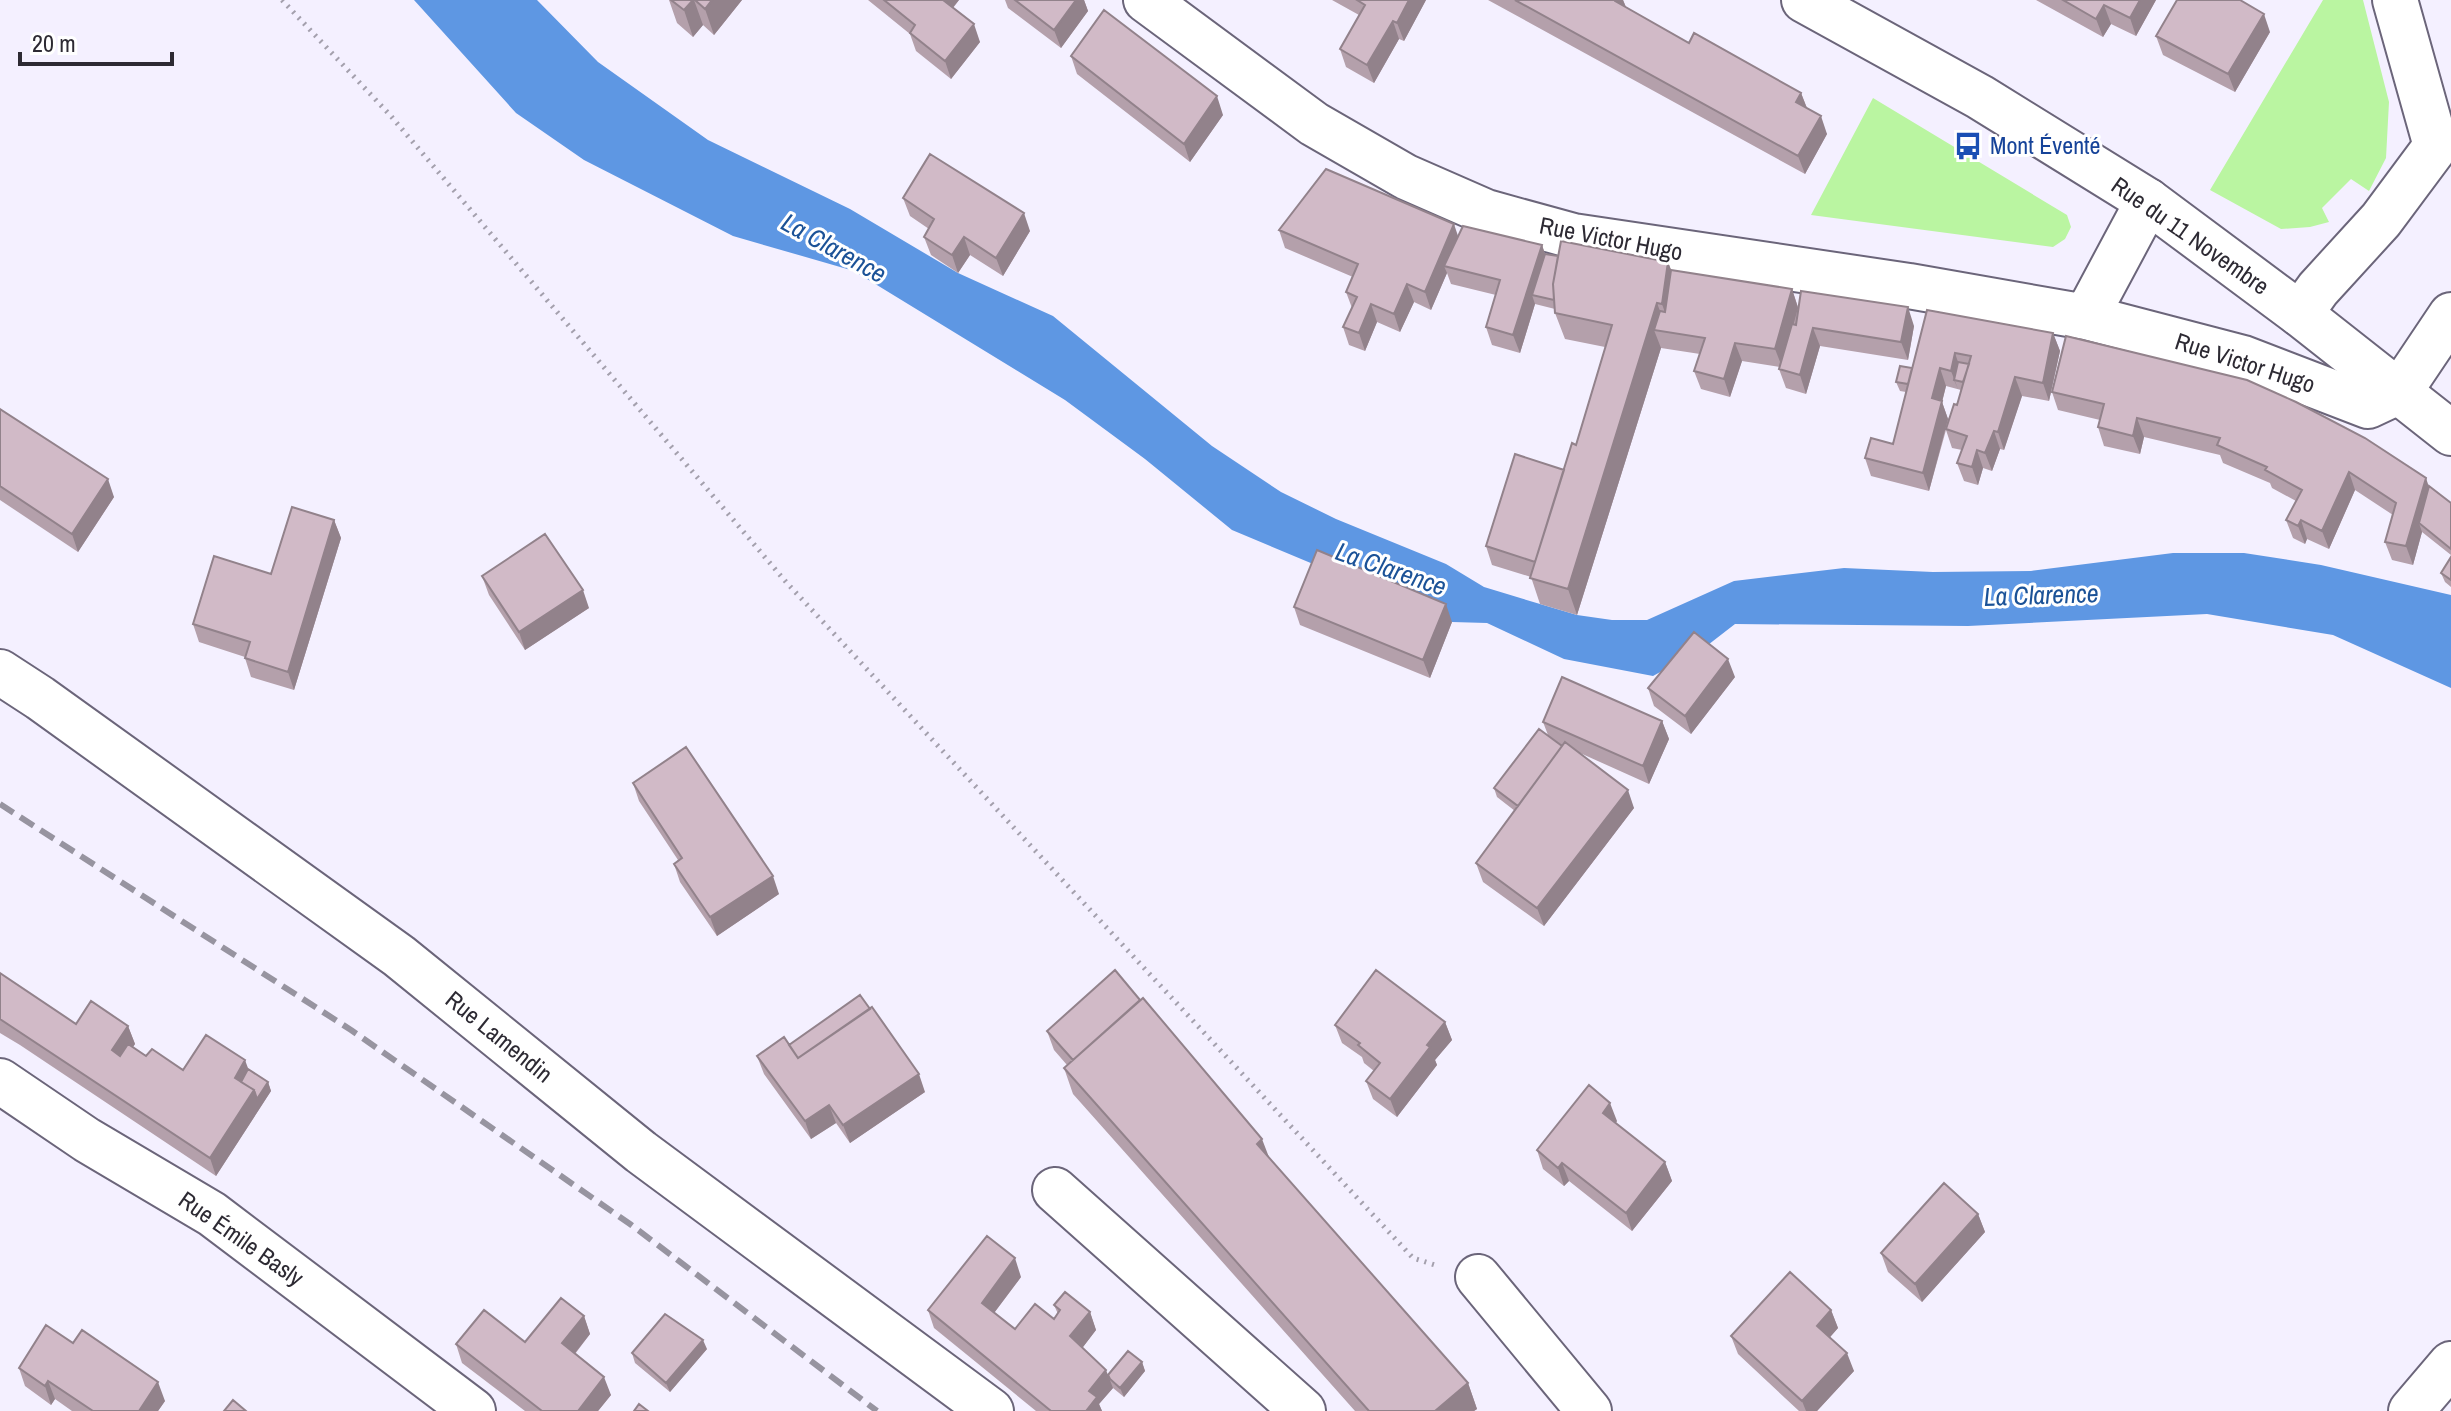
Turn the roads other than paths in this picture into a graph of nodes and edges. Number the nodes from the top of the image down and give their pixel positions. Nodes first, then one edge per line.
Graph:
1 (1146, 0) edge
2 (1804, 0) edge
3 (2395, 0) edge
4 (2443, 149) edge
5 (2148, 201) junction
6 (2300, 314) junction
7 (2451, 315) edge
8 (2086, 317) junction
9 (2400, 391) junction
10 (2451, 433) edge
11 (0, 672) edge
12 (0, 1081) edge
13 (1055, 1190) dead end
14 (1478, 1277) dead end
15 (2451, 1364) edge
16 (473, 1411) edge
17 (991, 1411) edge
18 (1303, 1411) edge
19 (1589, 1411) edge
20 (2411, 1411) edge

1 - 8 street, Rue Victor Hugo
2 - 5 street, Rue du 11 Novembre
3 - 4 street
4 - 6 street
5 - 6 street, Rue du 11 Novembre
5 - 8 street
6 - 9 street, Rue du 11 Novembre
7 - 9 street
8 - 9 street, Rue Victor Hugo
9 - 10 street, Rue du 11 Novembre
11 - 17 street, Rue Lamendin
12 - 16 street, Rue Émile Basly
13 - 18 street
14 - 19 street
15 - 20 street

